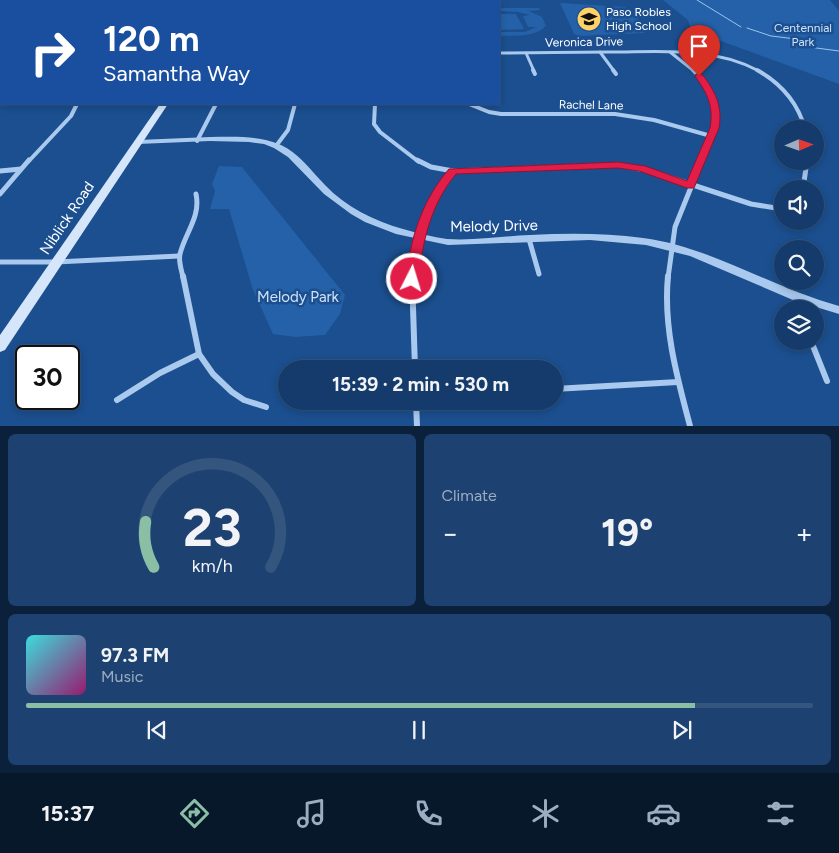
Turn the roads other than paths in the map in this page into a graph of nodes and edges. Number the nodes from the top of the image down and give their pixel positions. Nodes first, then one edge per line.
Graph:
1 (600, 52) junction
2 (670, 52) junction
3 (500, 53) edge
4 (526, 53) junction
5 (535, 74) dead end
6 (616, 74) dead end
7 (76, 105) edge
8 (162, 105) edge
9 (215, 105) edge
10 (295, 105) edge
11 (375, 105) edge
12 (472, 105) edge
13 (801, 120) edge
14 (711, 136) junction
15 (197, 141) junction
16 (138, 142) junction
17 (276, 146) junction
18 (21, 169) junction
19 (0, 171) edge
20 (452, 171) junction
21 (690, 185) junction
22 (0, 194) edge
23 (196, 194) dead end
24 (774, 207) edge
25 (420, 238) junction
26 (529, 239) junction
27 (671, 247) junction
28 (179, 256) junction
29 (0, 262) edge
30 (56, 262) junction
31 (539, 274) dead end
32 (799, 300) edge
33 (824, 307) edge
34 (839, 310) edge
35 (0, 346) edge
36 (814, 350) edge
37 (199, 354) junction
38 (415, 360) edge
39 (827, 381) dead end
40 (678, 382) junction
41 (563, 388) edge
42 (117, 400) dead end
43 (266, 407) dead end
44 (416, 410) edge
45 (417, 426) edge
46 (690, 426) edge

1 - 2 street, Veronica Drive
1 - 4 street, Veronica Drive
1 - 6 street
2 - 13 street, Veronica Drive
2 - 14 street
3 - 4 street, Veronica Drive
4 - 5 street
7 - 18 street
8 - 16 main road, Niblick Road
9 - 15 street
10 - 17 street
11 - 20 street
12 - 14 street, Rachel Lane
14 - 21 street
15 - 16 street, Melody Drive
15 - 17 street, Melody Drive
16 - 30 main road, Niblick Road
17 - 25 street, Melody Drive
18 - 19 street
18 - 22 street
20 - 21 street
20 - 25 street
21 - 24 street
21 - 27 street
23 - 28 street
25 - 26 street, Melody Drive
25 - 38 street
26 - 27 street, Melody Drive
26 - 31 street
27 - 32 street, Melody Drive
27 - 40 street
28 - 30 street
28 - 37 street
29 - 30 street
30 - 35 main road, Niblick Road
33 - 34 street, Melody Drive
36 - 39 street
37 - 42 street
37 - 43 street
40 - 41 street
40 - 46 street
44 - 45 street

